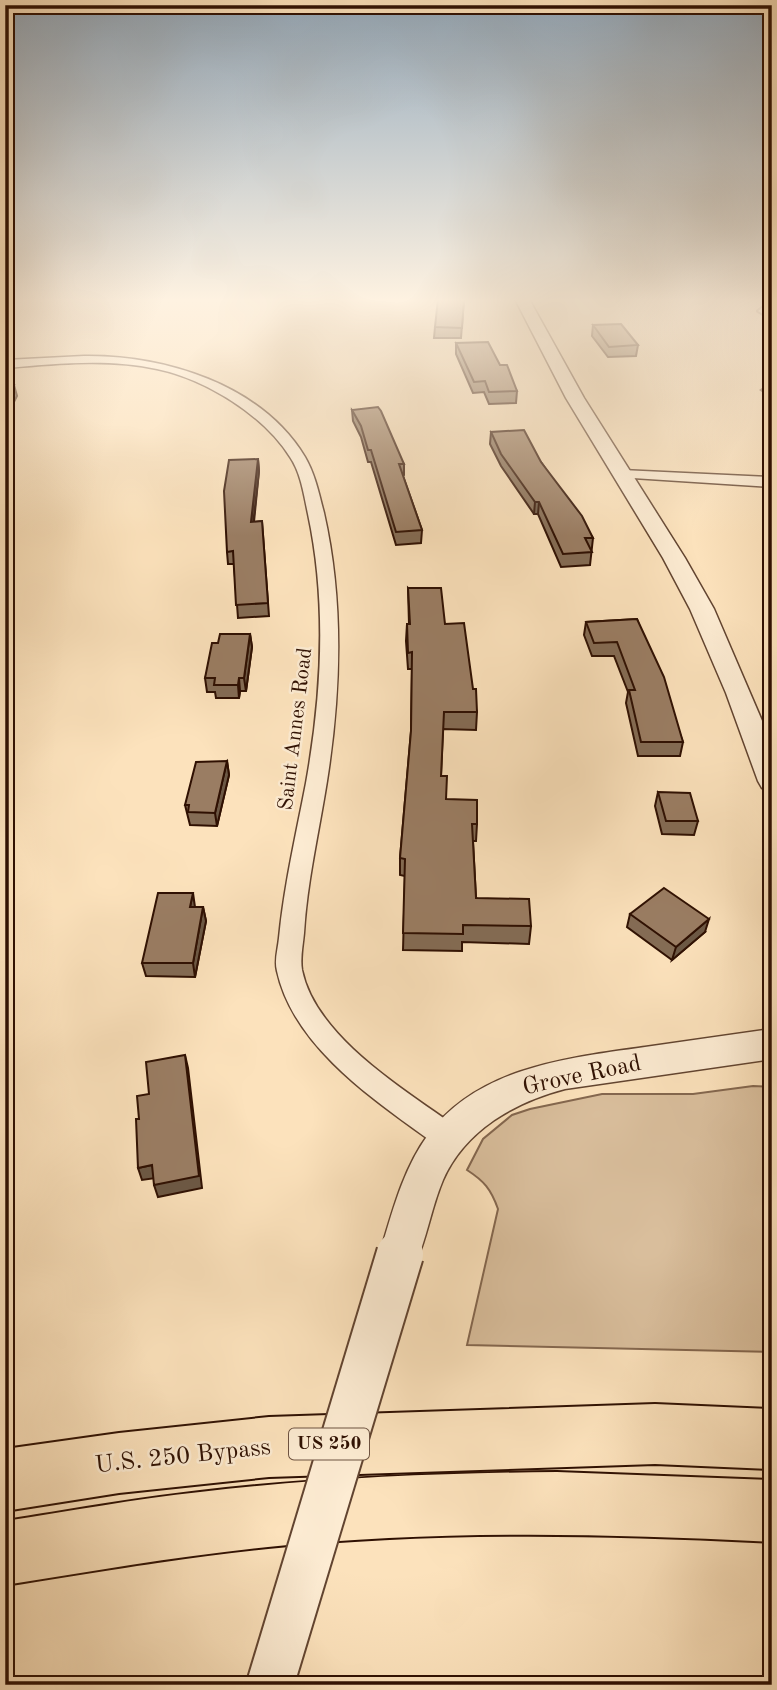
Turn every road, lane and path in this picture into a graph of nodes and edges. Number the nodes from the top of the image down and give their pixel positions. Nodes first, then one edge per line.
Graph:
1 (192, 378) edge
2 (564, 378) edge
3 (622, 474) junction
4 (772, 482) edge
5 (772, 781) edge
6 (772, 1044) edge
7 (449, 1138) junction
8 (771, 1439) edge
9 (5, 1480) edge
10 (772, 1511) edge
11 (5, 1553) edge
12 (270, 1685) edge

1 - 7 street, Saint Annes Road
2 - 3 street
3 - 4 street
3 - 5 street
6 - 7 street, Grove Road
7 - 12 street, Grove Road, bridge
8 - 9 highway, U.S. 250 Bypass / US 250
10 - 11 highway

